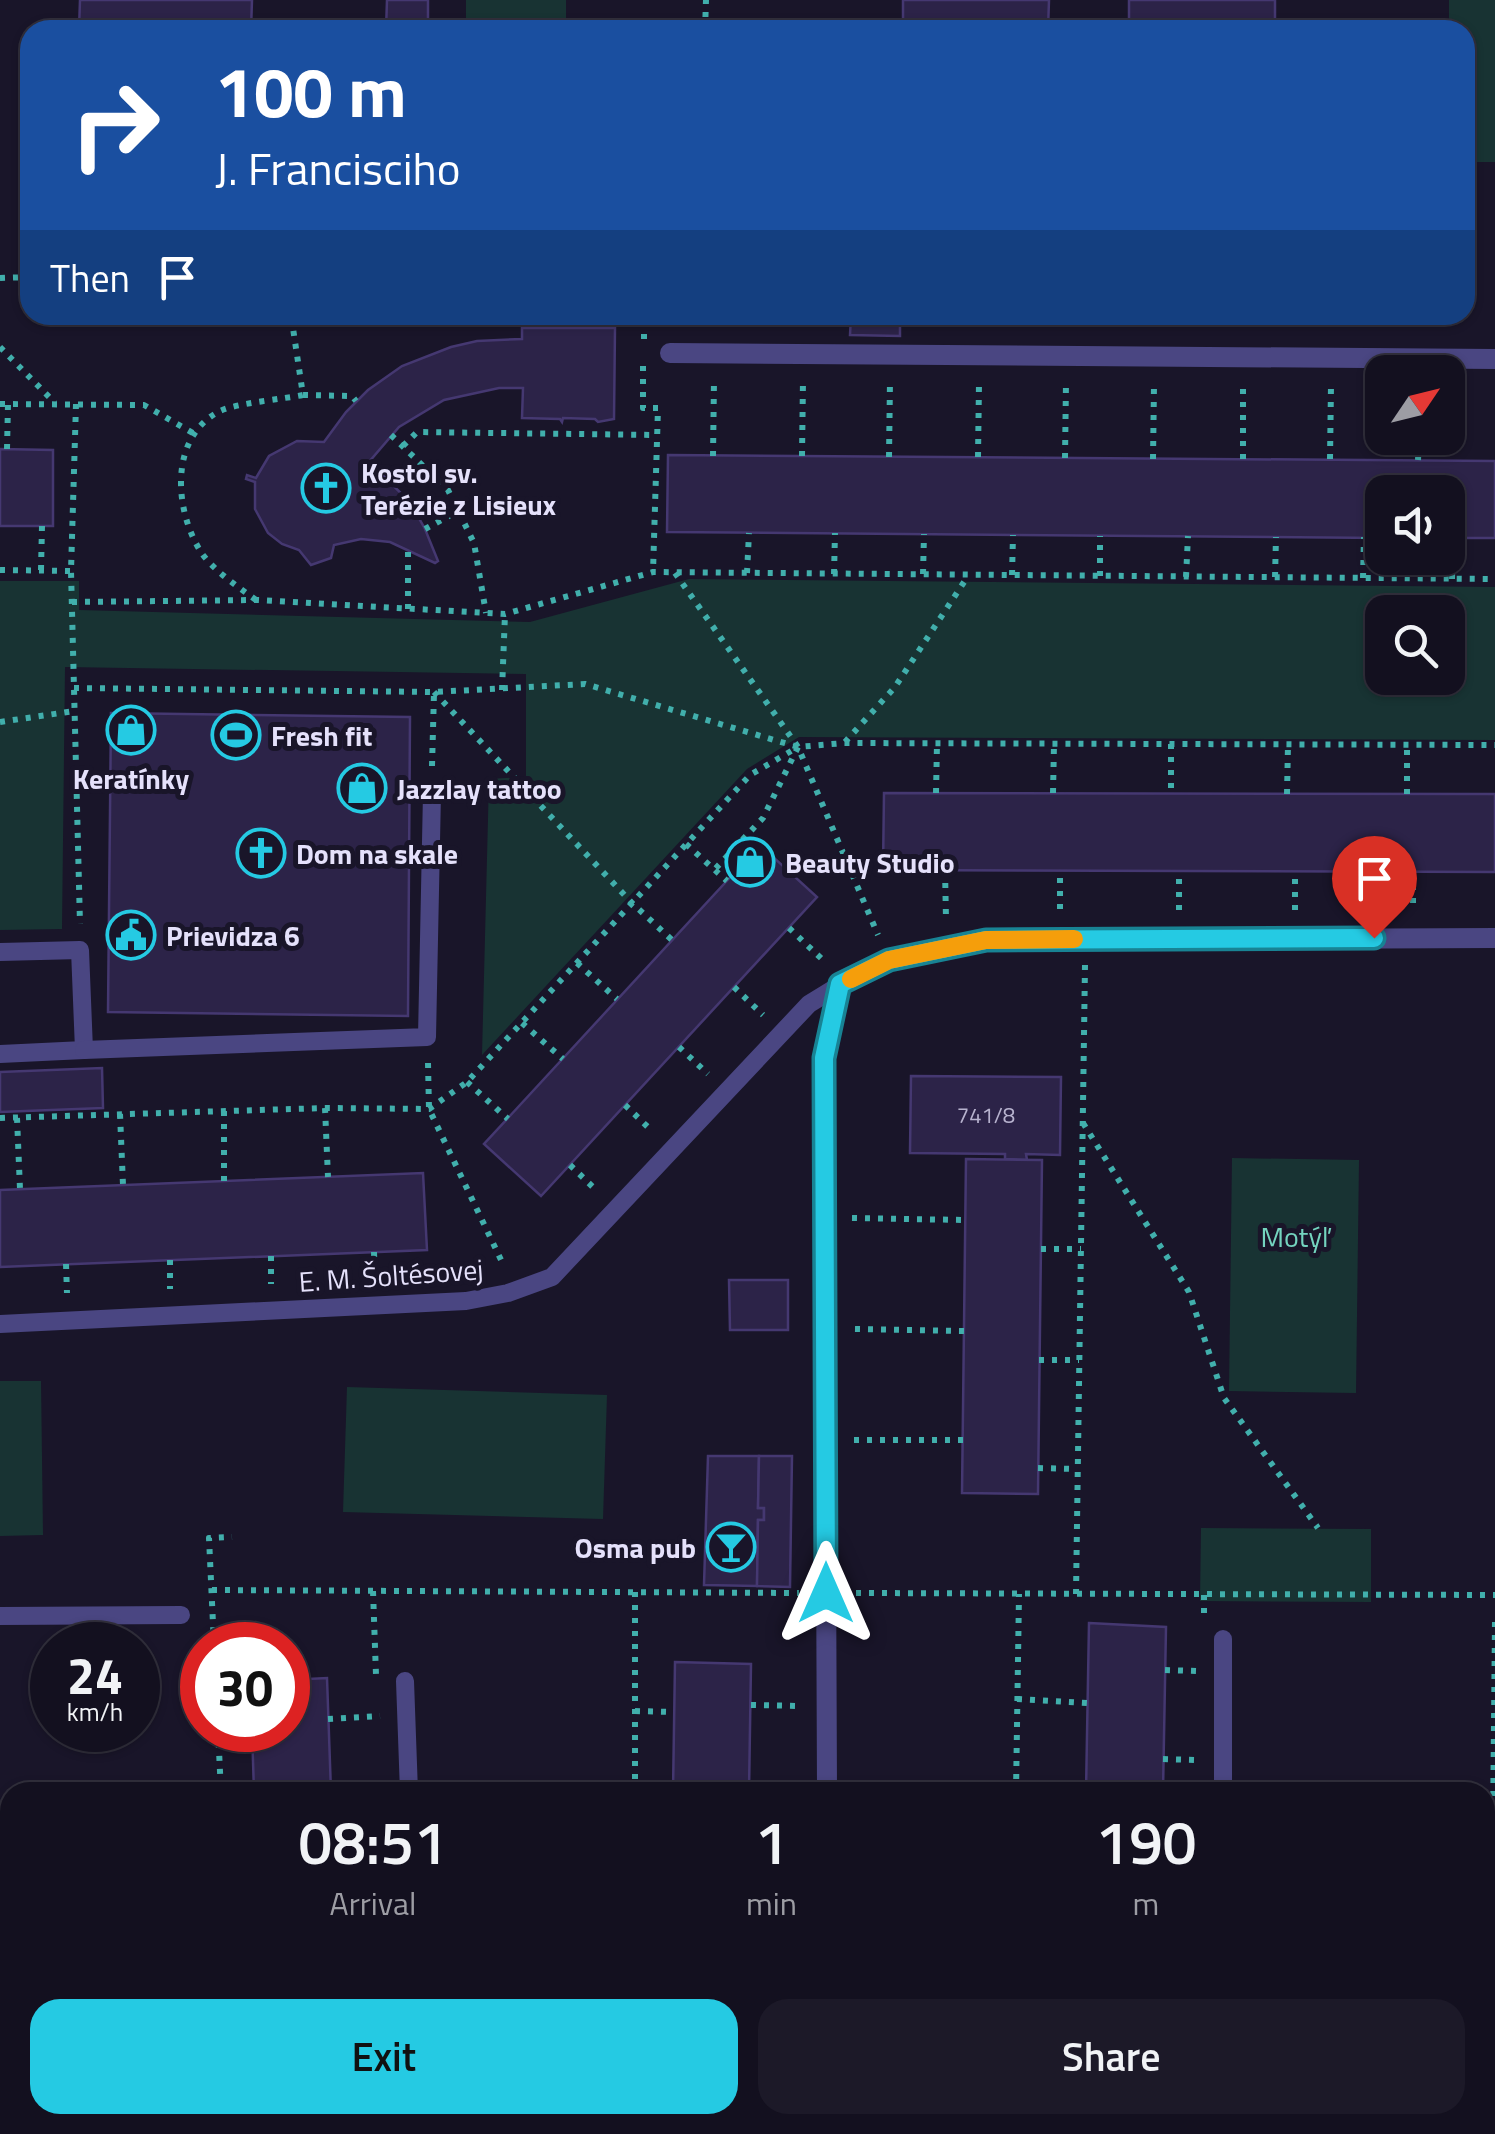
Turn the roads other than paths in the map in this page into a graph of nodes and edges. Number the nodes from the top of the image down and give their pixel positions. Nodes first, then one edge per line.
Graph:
1 (670, 353) dead end
2 (1495, 360) edge
3 (432, 792) road end
4 (1495, 938) edge
5 (0, 952) edge
6 (840, 984) junction
7 (84, 1050) junction
8 (0, 1054) edge
9 (0, 1324) edge
10 (182, 1614) dead end
11 (0, 1616) edge
12 (1223, 1638) dead end
13 (405, 1682) road end
14 (409, 1782) edge
15 (828, 1782) edge
16 (1223, 1782) edge

1 - 2 street
3 - 7 lane
4 - 6 street
5 - 7 lane
6 - 9 lane, E. M. Šoltésovej
6 - 15 street
7 - 8 lane
10 - 11 lane
12 - 16 lane
13 - 14 lane

